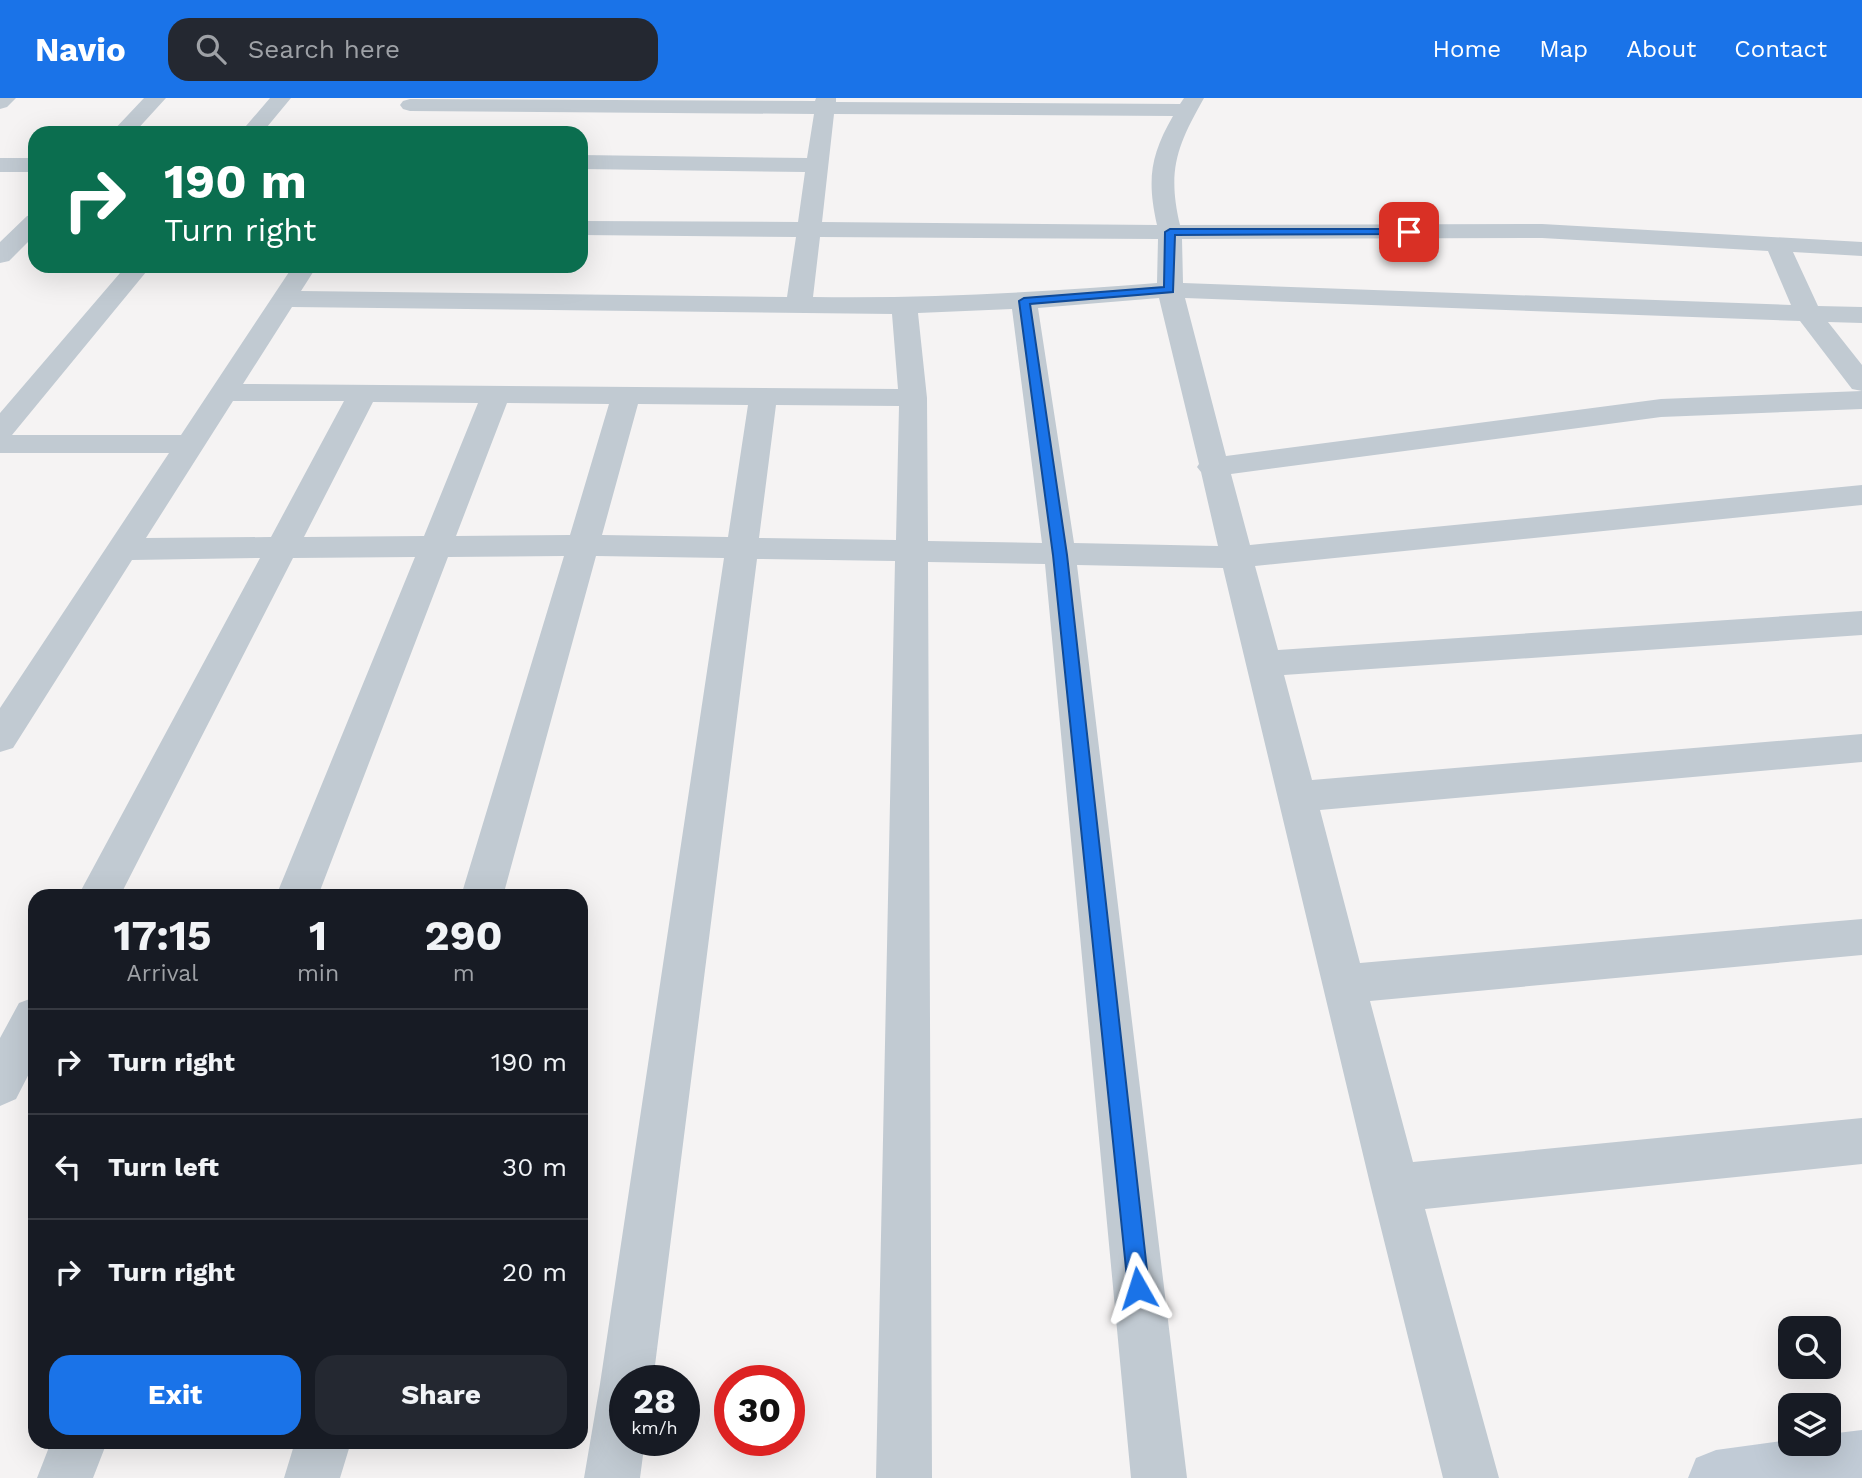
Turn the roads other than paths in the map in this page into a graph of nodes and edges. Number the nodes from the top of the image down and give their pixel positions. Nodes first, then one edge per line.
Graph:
1 (6, 98) edge
2 (156, 98) edge
3 (281, 98) edge
4 (412, 101) edge
5 (0, 103) edge
6 (825, 103) edge
7 (1191, 104) edge
8 (398, 124) dead end
9 (129, 126) edge
10 (257, 126) edge
11 (588, 162) edge
12 (0, 165) edge
13 (28, 165) edge
14 (817, 165) junction
15 (28, 228) edge
16 (588, 228) edge
17 (809, 230) junction
18 (1170, 232) junction
19 (1777, 244) junction
20 (1862, 249) edge
21 (0, 257) edge
22 (133, 273) edge
23 (301, 273) edge
24 (1170, 290) junction
25 (284, 299) junction
26 (1024, 301) junction
27 (799, 304) junction
28 (904, 306) junction
29 (1808, 313) junction
30 (1862, 314) edge
31 (1862, 383) edge
32 (224, 392) junction
33 (363, 393) junction
34 (496, 394) junction
35 (626, 395) junction
36 (763, 397) junction
37 (913, 398) junction
38 (1862, 400) edge
39 (0, 431) edge
40 (0, 444) edge
41 (190, 444) junction
42 (1212, 467) junction
43 (1862, 495) edge
44 (584, 545) junction
45 (436, 546) junction
46 (743, 547) junction
47 (281, 548) junction
48 (122, 549) junction
49 (912, 551) junction
50 (1060, 555) junction
51 (1235, 557) junction
52 (1862, 623) edge
53 (1262, 664) junction
54 (15, 690) edge
55 (0, 738) edge
56 (1862, 748) edge
57 (1296, 797) junction
58 (103, 889) edge
59 (300, 889) edge
60 (484, 889) edge
61 (1862, 937) edge
62 (1343, 984) junction
63 (28, 1030) edge
64 (0, 1084) edge
65 (1862, 1141) edge
66 (1395, 1188) junction
67 (628, 1365) edge
68 (76, 1449) edge
69 (321, 1449) edge
70 (615, 1456) edge
71 (1861, 1460) edge
72 (65, 1478) edge
73 (313, 1478) edge
74 (612, 1478) edge
75 (904, 1478) edge
76 (1159, 1478) edge
77 (1471, 1478) edge
78 (1716, 1478) edge

1 - 5 street
2 - 9 street
3 - 10 street
4 - 6 street
4 - 8 street
6 - 7 street
6 - 14 street
7 - 18 street
11 - 14 street
12 - 13 street
14 - 17 street
15 - 21 street
16 - 17 street
17 - 18 street
17 - 27 street
18 - 19 street
18 - 24 street
19 - 20 street
19 - 29 street
22 - 39 street
23 - 25 street
24 - 26 street
24 - 29 street
24 - 42 street
25 - 27 street
25 - 32 street
26 - 28 street
26 - 50 street
27 - 28 street
28 - 37 street
29 - 30 street
29 - 31 street
32 - 33 street
32 - 41 street
33 - 34 street
33 - 47 street
34 - 35 street
34 - 45 street
35 - 36 street
35 - 44 street
36 - 37 street
36 - 46 street
37 - 49 street
38 - 42 street
40 - 41 street
41 - 48 street
42 - 51 street
43 - 51 street
44 - 45 street
44 - 46 street
44 - 60 street
45 - 47 street
45 - 59 street
46 - 49 street
46 - 67 street
47 - 48 street
47 - 58 street
48 - 54 street
49 - 50 street
49 - 75 street
50 - 51 street
50 - 76 street
51 - 53 street
52 - 53 street
53 - 57 street
54 - 55 street
56 - 57 street
57 - 62 street
61 - 62 street
62 - 66 street
63 - 64 street
65 - 66 street
66 - 77 street
68 - 72 street
69 - 73 street
70 - 74 street
71 - 78 street

